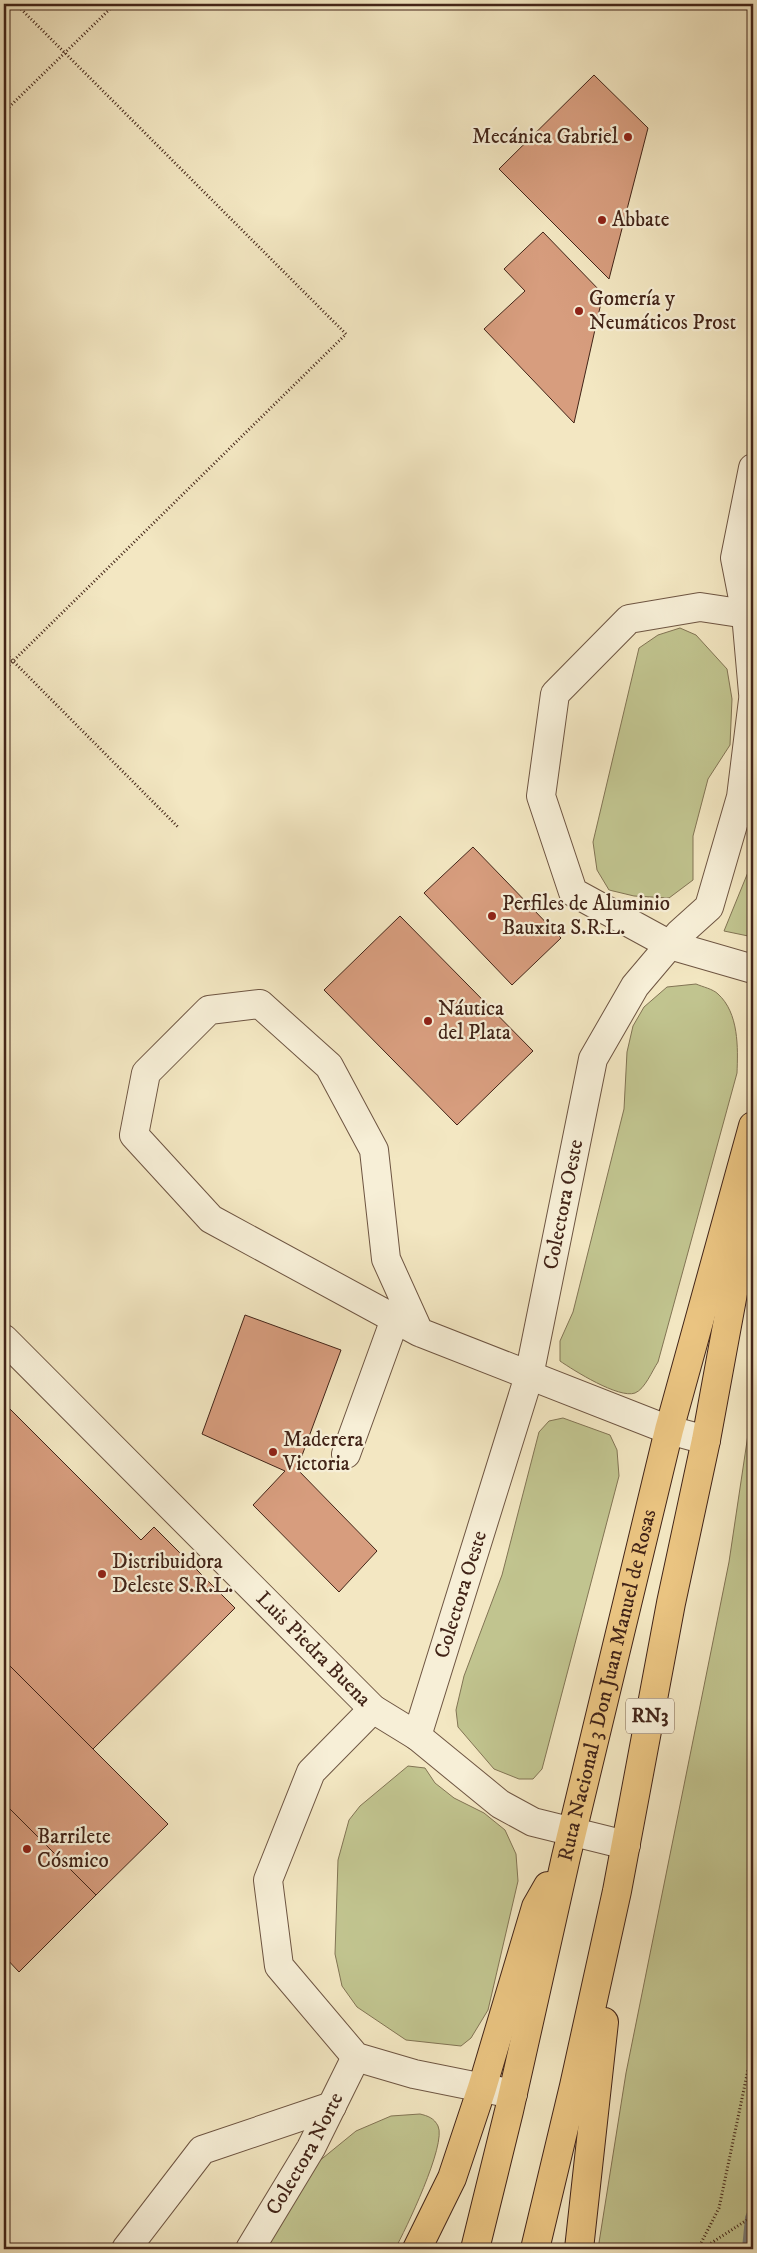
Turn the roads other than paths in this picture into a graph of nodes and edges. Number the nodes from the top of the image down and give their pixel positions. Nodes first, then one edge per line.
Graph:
1 (753, 468) edge
2 (750, 615) edge
3 (753, 693) edge
4 (753, 700) edge
5 (670, 945) junction
6 (753, 969) edge
7 (753, 1126) edge
8 (753, 1181) edge
9 (395, 1319) junction
10 (419, 1332) junction
11 (4, 1339) edge
12 (529, 1376) junction
13 (669, 1430) junction
14 (706, 1440) junction
15 (346, 1454) dead end
16 (373, 1709) junction
17 (417, 1736) junction
18 (569, 1844) junction
19 (626, 1845) junction
20 (617, 1891) junction
21 (356, 2057) junction
22 (482, 2088) junction
23 (513, 2094) junction
24 (332, 2106) junction
25 (126, 2249) edge
26 (250, 2249) edge
27 (417, 2249) edge
28 (475, 2249) edge
29 (535, 2249) edge
30 (580, 2249) edge

1 - 2 street
2 - 3 street
2 - 5 street
4 - 5 street, Colectora Oeste
5 - 6 street
5 - 12 street, Colectora Oeste
7 - 13 highway, Ruta Nacional 3 Don Juan Manuel de Rosas / RN3
8 - 14 highway, Ruta Nacional 3 Don Juan Manuel de Rosas / RN3
9 - 10 street
9 - 10 street
9 - 15 street
10 - 12 street
11 - 16 street, Luis Piedra Buena
12 - 13 street
12 - 17 street, Colectora Oeste
13 - 14 street
13 - 18 highway, Ruta Nacional 3 Don Juan Manuel de Rosas / RN3
14 - 19 highway, Ruta Nacional 3 Don Juan Manuel de Rosas / RN3
16 - 17 street, Luis Piedra Buena
16 - 21 street
17 - 18 street, Luis Piedra Buena
18 - 19 street, Luis Piedra Buena
18 - 22 highway
18 - 23 highway, Ruta Nacional 3 Don Juan Manuel de Rosas / RN3
19 - 20 highway, Ruta Nacional 3 Don Juan Manuel de Rosas / RN3
20 - 29 highway, Ruta Nacional 3 Don Juan Manuel de Rosas / RN3
20 - 30 highway
21 - 22 street
21 - 24 street, Colectora Norte
22 - 23 street
22 - 27 highway
23 - 28 highway, Ruta Nacional 3 Don Juan Manuel de Rosas / RN3
24 - 25 street
24 - 26 street, Colectora Norte

